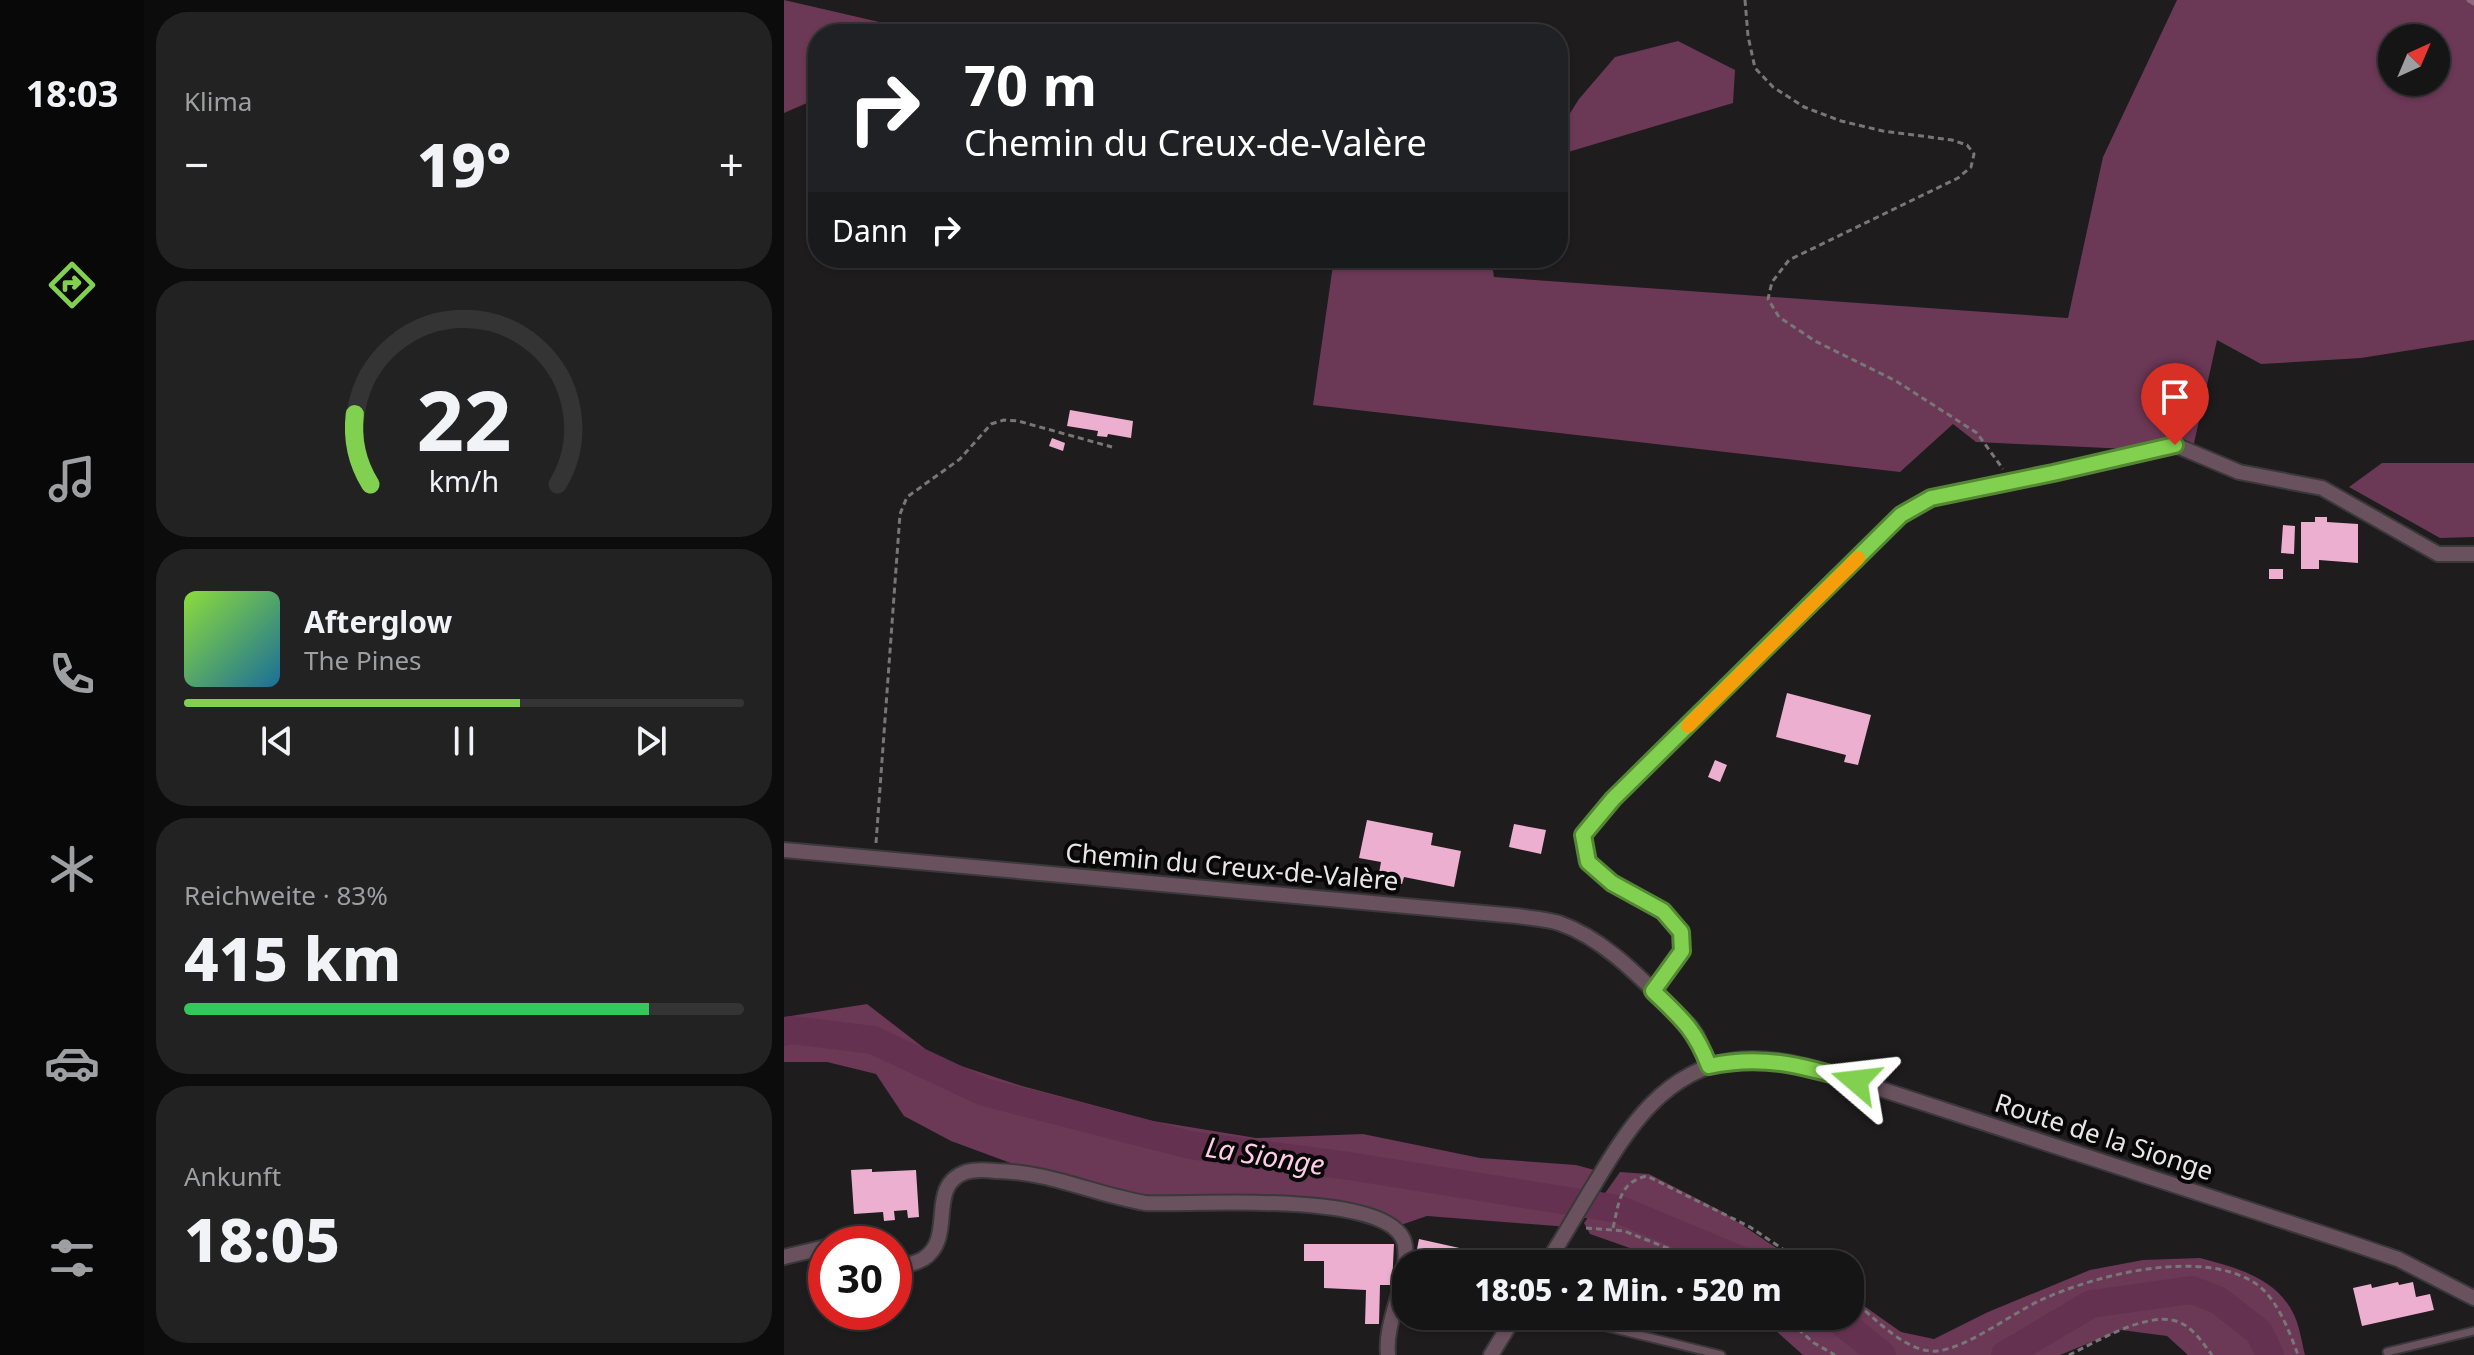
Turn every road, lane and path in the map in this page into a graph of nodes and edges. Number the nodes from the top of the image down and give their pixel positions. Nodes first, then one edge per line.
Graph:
1 (1745, 0) edge
2 (1112, 447) dead end
3 (2014, 481) junction
4 (2474, 554) edge
5 (784, 850) edge
6 (875, 859) junction
7 (1653, 991) junction
8 (1709, 1066) junction
9 (1569, 1227) junction
10 (1613, 1228) junction
11 (1555, 1250) edge
12 (1671, 1250) edge
13 (1784, 1250) edge
14 (808, 1251) edge
15 (784, 1257) edge
16 (912, 1263) edge
17 (2474, 1298) edge
18 (1864, 1310) edge
19 (1506, 1330) edge
20 (1619, 1330) edge
21 (1799, 1330) edge
22 (2474, 1331) edge
23 (2387, 1352) dead end
24 (1388, 1355) edge
25 (1491, 1355) edge
26 (1721, 1355) edge
27 (1835, 1355) edge
28 (2069, 1355) edge
29 (2212, 1355) edge
30 (2298, 1355) edge

1 - 3 path
2 - 6 path
3 - 4 street
3 - 7 street
5 - 6 street, Chemin du Creux-de-Valère
6 - 7 street, Chemin du Creux-de-Valère
7 - 8 street, Chemin du Creux-de-Valère
8 - 9 street, Route de la Sionge
8 - 17 street, Route de la Sionge
9 - 10 path
9 - 11 street, Route de la Sionge
10 - 12 path
10 - 13 path
14 - 15 street
16 - 24 street
18 - 30 path
19 - 25 street
20 - 26 lane
21 - 27 path
22 - 23 lane
28 - 29 path

